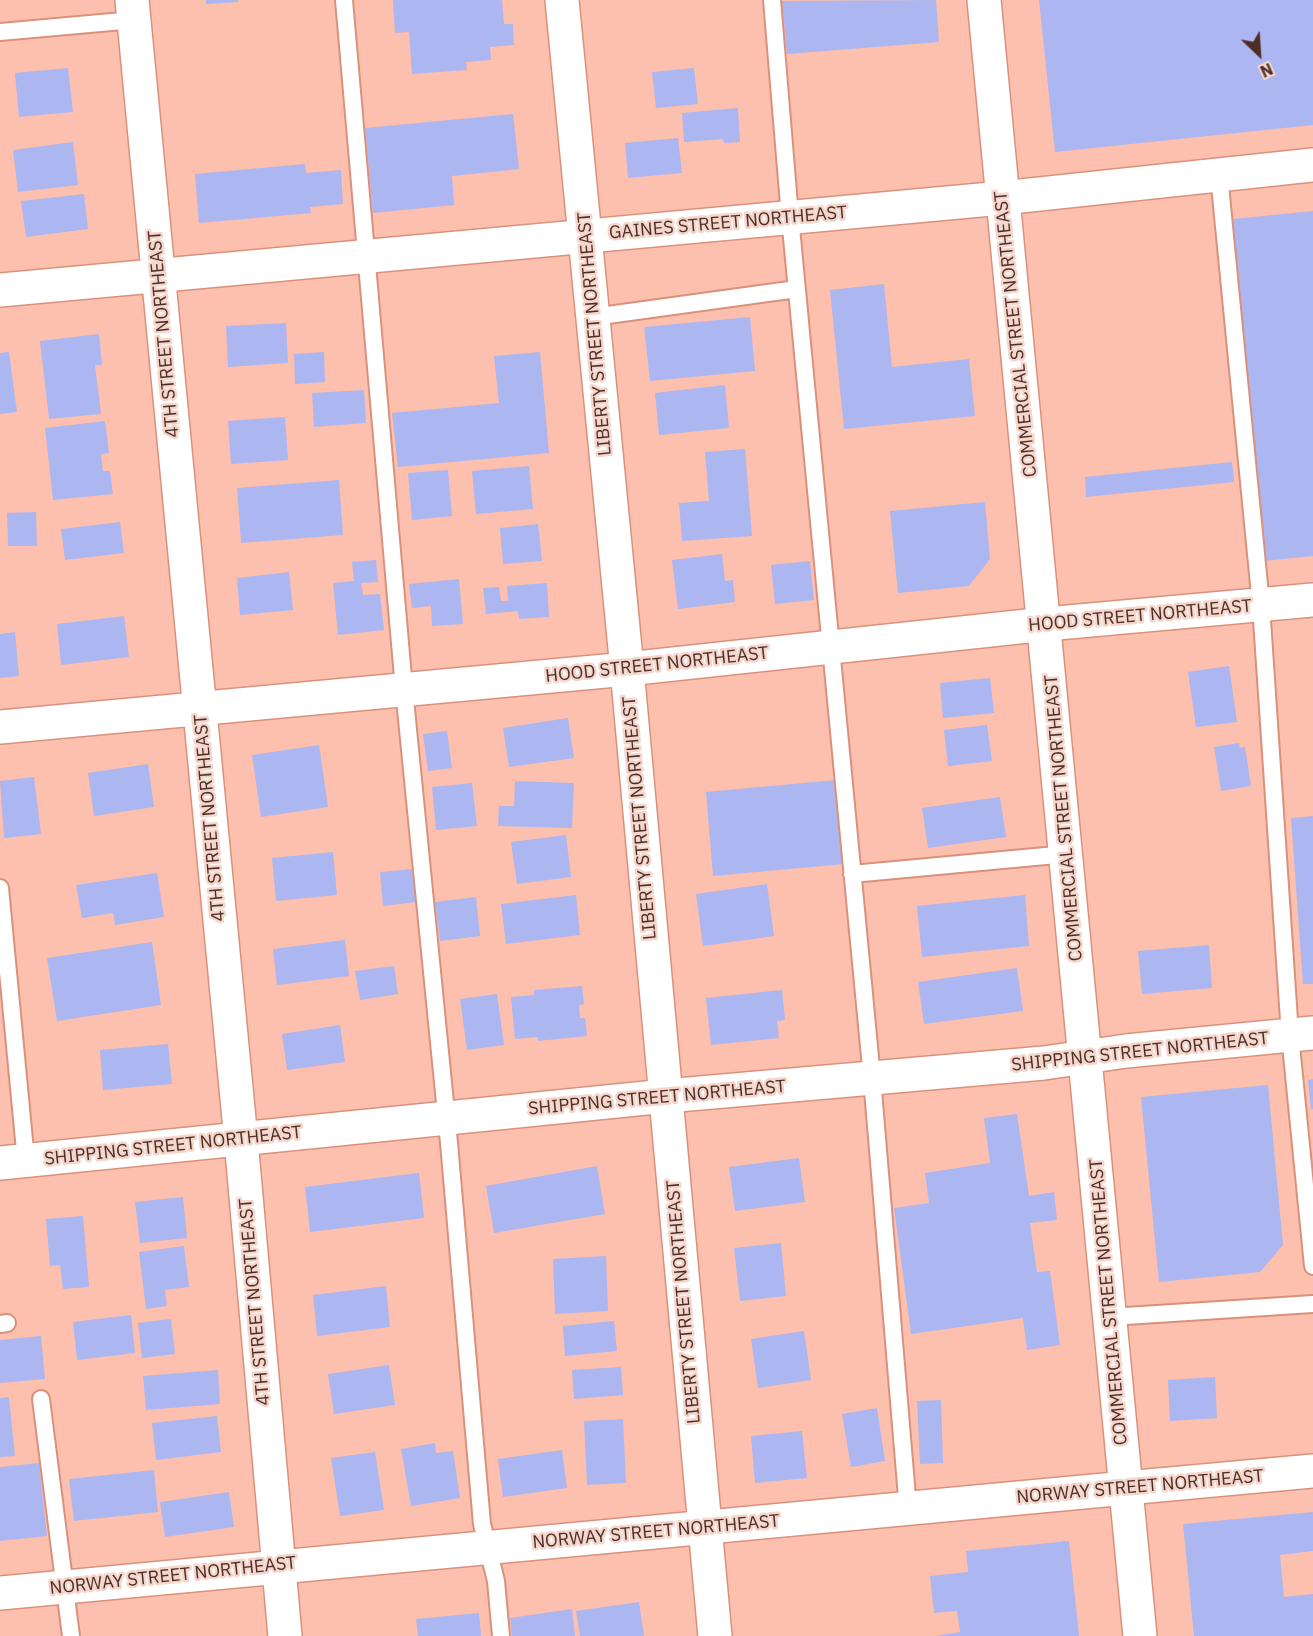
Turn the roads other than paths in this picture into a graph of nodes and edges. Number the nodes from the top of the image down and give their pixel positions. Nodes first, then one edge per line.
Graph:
1 (344, 0) edge
2 (562, 0) edge
3 (772, 0) edge
4 (984, 0) edge
5 (133, 10) edge
6 (0, 32) edge
7 (1313, 165) edge
8 (1219, 175) junction
9 (1002, 198) junction
10 (790, 217) junction
11 (585, 235) junction
12 (368, 257) junction
13 (159, 278) junction
14 (797, 289) junction
15 (0, 290) edge
16 (593, 317) junction
17 (1313, 600) edge
18 (1261, 605) junction
19 (1046, 624) junction
20 (830, 647) junction
21 (627, 669) junction
22 (404, 689) junction
23 (200, 708) junction
24 (0, 727) edge
25 (1067, 854) junction
26 (852, 874) junction
27 (0, 888) edge
28 (1302, 1034) edge
29 (1086, 1057) junction
30 (872, 1078) junction
31 (666, 1096) junction
32 (447, 1119) junction
33 (241, 1140) junction
34 (13, 1162) edge
35 (1313, 1266) edge
36 (1313, 1304) edge
37 (1110, 1317) junction
38 (41, 1400) dead end
39 (1313, 1471) edge
40 (1126, 1488) junction
41 (908, 1509) junction
42 (704, 1528) junction
43 (488, 1547) junction
44 (277, 1566) junction
45 (67, 1587) junction
46 (0, 1593) edge
47 (71, 1636) edge
48 (285, 1636) edge
49 (501, 1636) edge
50 (715, 1636) edge
51 (1140, 1636) edge

1 - 12 lane
2 - 11 main road, LIBERTY STREET NORTHEAST
3 - 10 lane
4 - 9 main road, COMMERCIAL STREET NORTHEAST
5 - 6 lane
5 - 13 main road, 4TH STREET NORTHEAST
7 - 8 main road, GAINES STREET NORTHEAST
8 - 9 main road, GAINES STREET NORTHEAST
8 - 18 lane
9 - 10 main road, GAINES STREET NORTHEAST
9 - 19 main road, COMMERCIAL STREET NORTHEAST
10 - 11 main road, GAINES STREET NORTHEAST
10 - 14 lane
11 - 12 main road, GAINES STREET NORTHEAST
11 - 16 main road, LIBERTY STREET NORTHEAST
12 - 13 main road, GAINES STREET NORTHEAST
12 - 22 lane
13 - 15 main road, GAINES STREET NORTHEAST
13 - 23 main road, 4TH STREET NORTHEAST
14 - 16 lane
14 - 20 lane
16 - 21 main road, LIBERTY STREET NORTHEAST
17 - 18 main road, HOOD STREET NORTHEAST
18 - 19 main road, HOOD STREET NORTHEAST
18 - 28 lane
19 - 20 main road, HOOD STREET NORTHEAST
19 - 25 main road, COMMERCIAL STREET NORTHEAST
20 - 21 main road, HOOD STREET NORTHEAST
20 - 26 lane
21 - 22 main road, HOOD STREET NORTHEAST
21 - 31 main road, LIBERTY STREET NORTHEAST
22 - 23 main road, HOOD STREET NORTHEAST
22 - 32 lane
23 - 24 main road, HOOD STREET NORTHEAST
23 - 33 main road, 4TH STREET NORTHEAST
25 - 26 lane
25 - 29 main road, COMMERCIAL STREET NORTHEAST
26 - 30 lane
27 - 34 lane
28 - 29 main road, SHIPPING STREET NORTHEAST
28 - 35 lane
29 - 30 main road, SHIPPING STREET NORTHEAST
29 - 37 main road, COMMERCIAL STREET NORTHEAST
30 - 31 main road, SHIPPING STREET NORTHEAST
30 - 41 lane
31 - 32 main road, SHIPPING STREET NORTHEAST
31 - 42 main road, LIBERTY STREET NORTHEAST
32 - 33 main road, SHIPPING STREET NORTHEAST
32 - 43 lane
33 - 34 main road, SHIPPING STREET NORTHEAST
33 - 44 main road, 4TH STREET NORTHEAST
36 - 37 lane
37 - 40 main road, COMMERCIAL STREET NORTHEAST
38 - 45 lane
39 - 40 main road, NORWAY STREET NORTHEAST
40 - 41 main road, NORWAY STREET NORTHEAST
40 - 51 main road, COMMERCIAL STREET NORTHEAST
41 - 42 main road, NORWAY STREET NORTHEAST
42 - 43 main road, NORWAY STREET NORTHEAST
42 - 50 main road, LIBERTY STREET NORTHEAST
43 - 44 main road, NORWAY STREET NORTHEAST
43 - 49 lane
44 - 45 main road, NORWAY STREET NORTHEAST
44 - 48 main road, 4TH STREET NORTHEAST
45 - 46 main road, NORWAY STREET NORTHEAST
45 - 47 lane

